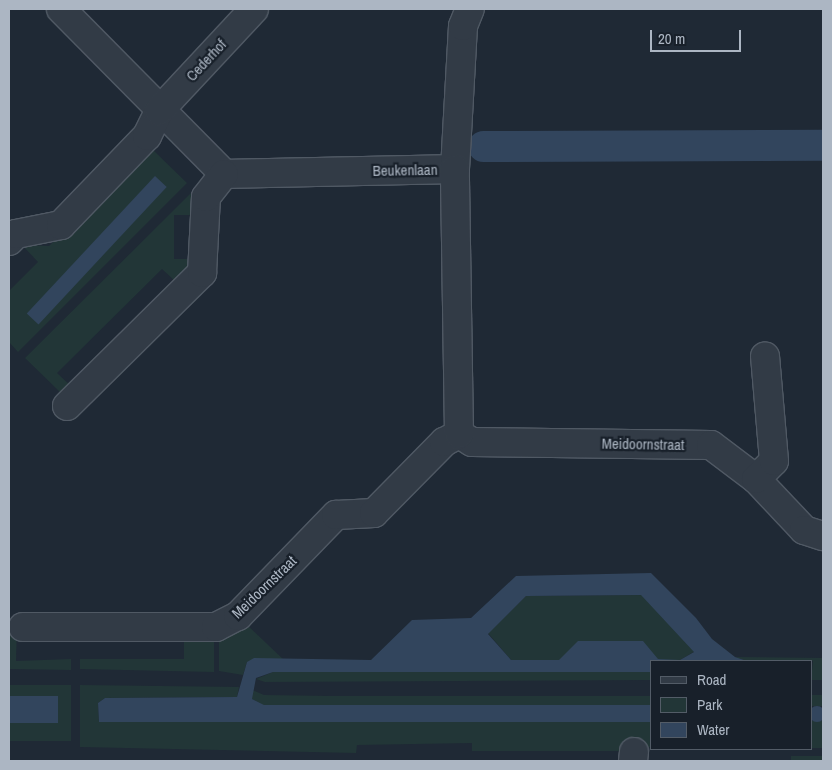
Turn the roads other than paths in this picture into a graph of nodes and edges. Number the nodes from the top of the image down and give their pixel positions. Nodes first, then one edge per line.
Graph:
1 (61, 9) edge
2 (254, 9) edge
3 (470, 9) edge
4 (159, 111) junction
5 (455, 169) junction
6 (224, 174) junction
7 (9, 241) edge
8 (765, 356) dead end
9 (67, 406) dead end
10 (459, 434) junction
11 (756, 479) junction
12 (823, 536) edge
13 (23, 627) dead end

1 - 4 street
2 - 4 street, Cederhof
3 - 5 street, Beukenlaan
4 - 6 street
4 - 7 street
5 - 6 street, Beukenlaan
5 - 10 street
6 - 9 street
8 - 11 street
10 - 11 street, Meidoornstraat
10 - 13 street, Meidoornstraat
11 - 12 street, Meidoornstraat

